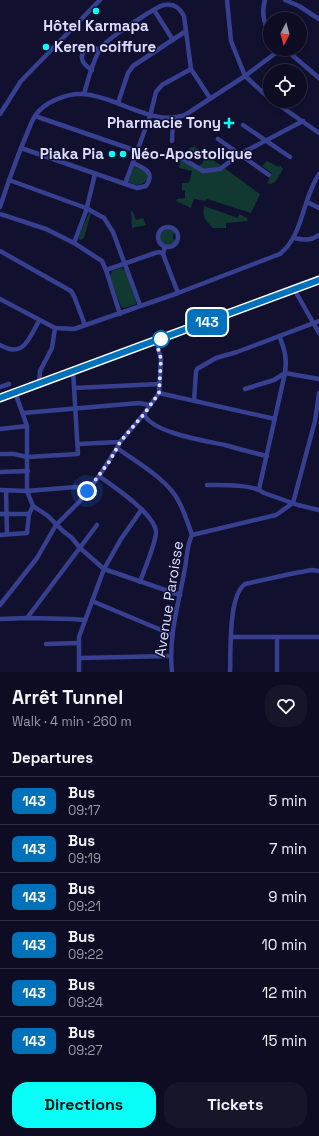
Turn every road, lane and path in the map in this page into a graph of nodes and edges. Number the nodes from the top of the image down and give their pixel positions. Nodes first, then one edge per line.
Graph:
1 (100, 0) edge
2 (227, 0) edge
3 (265, 0) edge
4 (285, 0) edge
5 (154, 10) junction
6 (263, 17) edge
7 (319, 19) edge
8 (186, 31) junction
9 (173, 40) junction
10 (100, 49) junction
11 (272, 56) edge
12 (293, 56) edge
13 (192, 69) junction
14 (92, 70) junction
15 (245, 76) junction
16 (319, 78) edge
17 (263, 93) edge
18 (84, 94) junction
19 (210, 98) junction
20 (118, 103) junction
21 (284, 108) edge
22 (0, 114) edge
23 (35, 116) junction
24 (150, 116) junction
25 (173, 118) junction
26 (303, 121) junction
27 (243, 125) dead end
28 (319, 133) edge
29 (218, 139) dead end
30 (266, 140) junction
31 (172, 141) dead end
32 (21, 148) junction
33 (137, 151) junction
34 (240, 154) junction
35 (290, 156) dead end
36 (180, 157) dead end
37 (133, 163) junction
38 (95, 174) junction
39 (269, 174) dead end
40 (319, 174) edge
41 (9, 180) junction
42 (125, 184) junction
43 (307, 202) junction
44 (0, 207) edge
45 (86, 208) junction
46 (319, 208) edge
47 (0, 214) edge
48 (319, 235) edge
49 (294, 238) junction
50 (74, 243) junction
51 (165, 247) junction
52 (0, 251) edge
53 (163, 254) junction
54 (124, 263) junction
55 (106, 270) junction
56 (319, 280) edge
57 (294, 289) junction
58 (178, 293) junction
59 (0, 299) edge
60 (140, 305) junction
61 (120, 314) junction
62 (39, 321) junction
63 (319, 321) edge
64 (313, 323) junction
65 (86, 325) junction
66 (55, 328) junction
67 (319, 333) edge
68 (279, 336) junction
69 (156, 341) junction
70 (0, 345) edge
71 (73, 370) junction
72 (286, 373) junction
73 (319, 379) edge
74 (39, 383) junction
75 (9, 384) dead end
76 (160, 384) junction
77 (0, 387) edge
78 (74, 388) junction
79 (245, 389) dead end
80 (15, 392) junction
81 (159, 393) junction
82 (319, 394) edge
83 (0, 398) edge
84 (194, 401) junction
85 (150, 405) junction
86 (75, 408) junction
87 (23, 413) junction
88 (144, 414) junction
89 (275, 419) junction
90 (317, 421) edge
91 (27, 426) junction
92 (0, 429) edge
93 (120, 442) junction
94 (78, 444) junction
95 (117, 448) junction
96 (0, 454) edge
97 (267, 456) junction
98 (27, 457) junction
99 (28, 471) junction
100 (0, 472) edge
101 (99, 476) junction
102 (207, 485) dead end
103 (259, 489) junction
104 (0, 490) edge
105 (6, 490) junction
106 (27, 491) junction
107 (87, 491) junction
108 (294, 503) junction
109 (33, 506) junction
110 (142, 510) junction
111 (319, 510) edge
112 (0, 514) edge
113 (6, 514) junction
114 (29, 514) junction
115 (56, 525) junction
116 (97, 526) dead end
117 (7, 534) junction
118 (0, 535) edge
119 (192, 535) junction
120 (80, 548) junction
121 (104, 569) junction
122 (319, 571) edge
123 (140, 582) junction
124 (180, 595) junction
125 (92, 601) junction
126 (0, 605) edge
127 (27, 618) junction
128 (0, 619) edge
129 (84, 620) junction
130 (173, 635) junction
131 (232, 637) junction
132 (276, 637) junction
133 (319, 637) edge
134 (78, 643) junction
135 (46, 644) dead end
136 (170, 656) junction
137 (79, 658) junction
138 (78, 672) edge
139 (172, 672) edge
140 (230, 672) edge
141 (276, 672) edge

1 - 22 street
2 - 15 street
3 - 6 street
4 - 7 street
5 - 8 street
5 - 9 street
5 - 10 street
8 - 9 street
8 - 13 street
9 - 20 street
10 - 14 street
10 - 14 street
11 - 15 street
12 - 16 street
13 - 19 street
13 - 24 street
14 - 18 street
15 - 17 street
15 - 19 street
18 - 20 street
18 - 23 street
19 - 25 street
20 - 24 street
21 - 26 street
23 - 32 street
23 - 33 street
24 - 25 street
24 - 33 street
25 - 31 street
26 - 28 street
26 - 30 street
27 - 30 street
29 - 34 street
30 - 34 street
30 - 35 street
32 - 38 street
32 - 41 street
33 - 37 street
34 - 36 street
34 - 39 street
37 - 42 street
37 - 42 street
38 - 42 street
38 - 45 street
40 - 43 street
41 - 44 street
41 - 45 street
43 - 46 street
43 - 49 street
45 - 50 street
45 - 54 street
47 - 50 street
48 - 49 street
49 - 58 street
50 - 55 street
51 - 51 street
51 - 53 street
52 - 65 street
53 - 54 street
53 - 58 street
54 - 55 street
54 - 60 street
55 - 61 street
56 - 57 street
57 - 64 street
57 - 69 street
58 - 60 street
59 - 62 street
60 - 61 street
61 - 65 street
62 - 66 street
62 - 70 street
63 - 64 street
64 - 67 street
64 - 68 street
65 - 66 street
66 - 74 street
68 - 72 street
68 - 84 street
69 - 71 street
69 - 76 street
71 - 74 street
71 - 78 street
72 - 73 street
72 - 79 street
72 - 89 street
74 - 80 street
75 - 77 street
76 - 78 street
76 - 81 street
78 - 86 street
80 - 83 street
80 - 87 street
81 - 84 street
81 - 85 street
82 - 90 street
84 - 89 street
85 - 86 street
85 - 88 street
86 - 87 street
86 - 94 street
87 - 91 street
88 - 93 street
88 - 97 street
89 - 97 street
90 - 108 street
91 - 92 street
91 - 98 street
93 - 94 street
93 - 95 street
94 - 98 street
95 - 101 street
95 - 119 street
96 - 98 street
97 - 103 street
98 - 99 street
99 - 100 street
99 - 106 street
101 - 107 street
101 - 110 street
102 - 103 street
103 - 108 street
104 - 105 street
105 - 106 street
105 - 113 street
106 - 107 street
106 - 109 street
107 - 115 street
108 - 111 street
108 - 119 street, Avenue Paroisse
109 - 114 street
109 - 115 street
110 - 121 street
110 - 123 street
112 - 113 street
113 - 114 street
113 - 117 street
114 - 117 street
115 - 120 street
115 - 126 street
116 - 120 street
117 - 118 street
119 - 124 street, Avenue Paroisse
120 - 121 street
120 - 127 street
121 - 123 street
121 - 125 street
122 - 131 street
123 - 124 street
124 - 130 street, Avenue Paroisse
125 - 129 street
125 - 130 street
127 - 128 street
127 - 129 street
129 - 134 street
130 - 136 street, Avenue Paroisse
131 - 132 street
131 - 140 street
132 - 133 street
132 - 141 street
134 - 135 street
134 - 137 street
136 - 137 street
136 - 139 street, Avenue Paroisse
137 - 138 street

